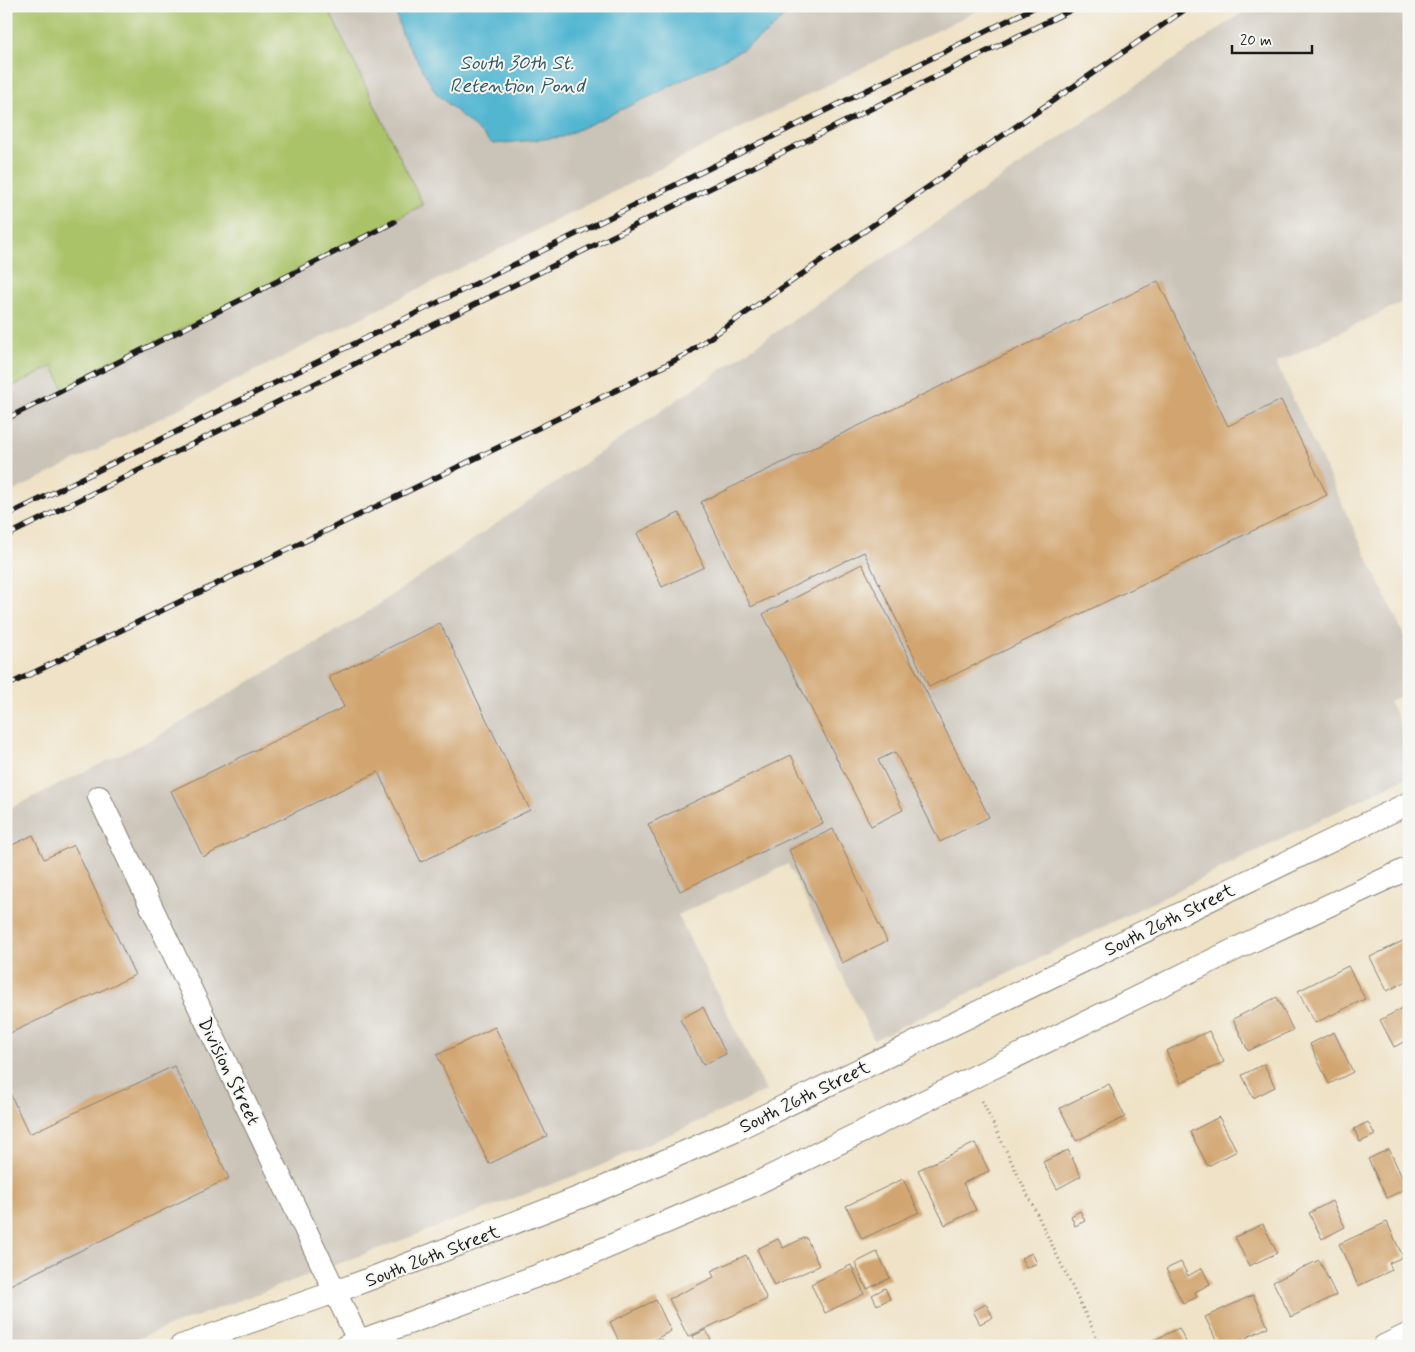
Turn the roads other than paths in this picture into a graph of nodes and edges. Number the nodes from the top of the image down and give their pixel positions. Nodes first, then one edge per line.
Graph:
1 (99, 796) dead end
2 (1409, 803) edge
3 (1409, 868) edge
4 (336, 1292) junction
5 (1409, 1334) edge
6 (355, 1344) edge
7 (181, 1346) edge
8 (1384, 1346) edge

1 - 4 street, Division Street
2 - 4 street, South 26th Street
3 - 6 street
4 - 6 street, Division Street
4 - 7 street, South 26th Street
5 - 8 street

